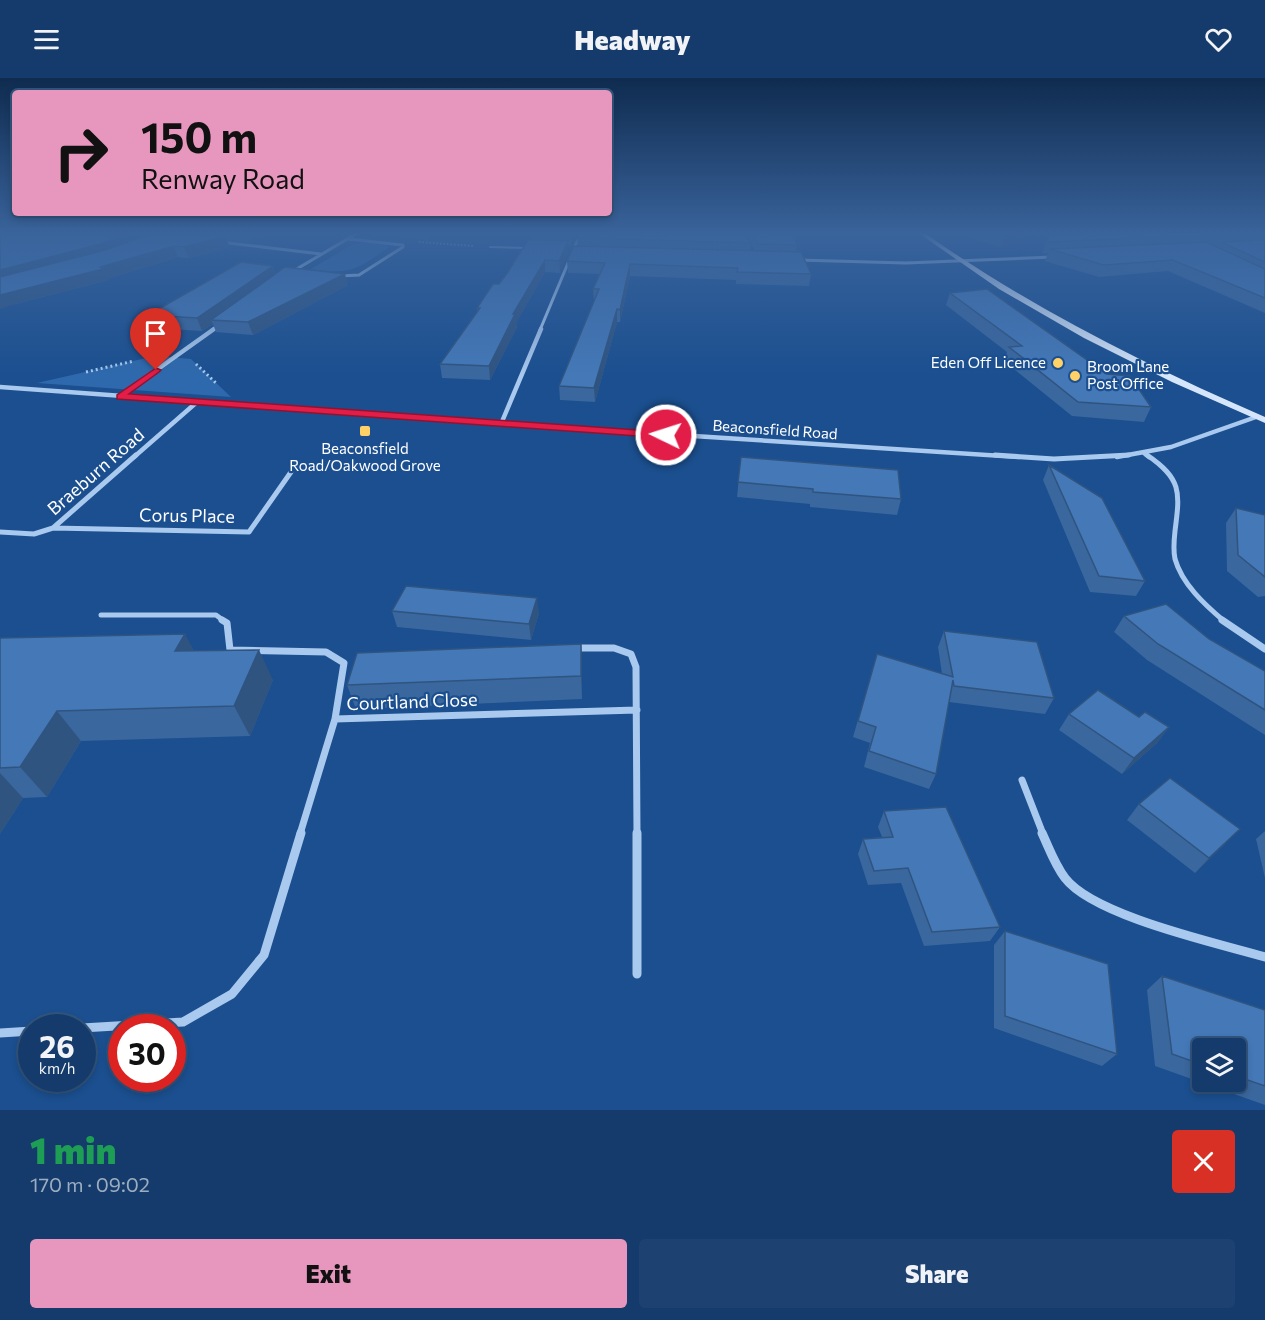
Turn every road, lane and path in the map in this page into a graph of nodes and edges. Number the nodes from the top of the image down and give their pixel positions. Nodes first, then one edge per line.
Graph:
1 (561, 280) edge
2 (992, 280) edge
3 (228, 318) edge
4 (0, 387) edge
5 (120, 397) junction
6 (197, 402) junction
7 (1261, 418) edge
8 (501, 424) junction
9 (1144, 453) junction
10 (291, 472) dead end
11 (52, 528) junction
12 (0, 532) edge
13 (101, 615) dead end
14 (566, 648) edge
15 (1265, 649) edge
16 (638, 710) junction
17 (335, 719) junction
18 (1022, 780) dead end
19 (1265, 957) edge
20 (637, 974) dead end
21 (96, 1027) edge
22 (18, 1032) edge
23 (0, 1033) edge

1 - 8 street
2 - 7 main road
3 - 5 street
4 - 5 street, Beaconsfield Road
5 - 6 street, Beaconsfield Road
6 - 8 street, Beaconsfield Road
6 - 11 street, Braeburn Road
7 - 9 street, Beaconsfield Road
8 - 9 street, Beaconsfield Road
9 - 15 street
10 - 11 street, Corus Place
11 - 12 street, Braeburn Road
13 - 17 street, Courtland Close
14 - 16 street
16 - 17 street, Courtland Close
16 - 20 street
17 - 21 street
18 - 19 street
22 - 23 street

